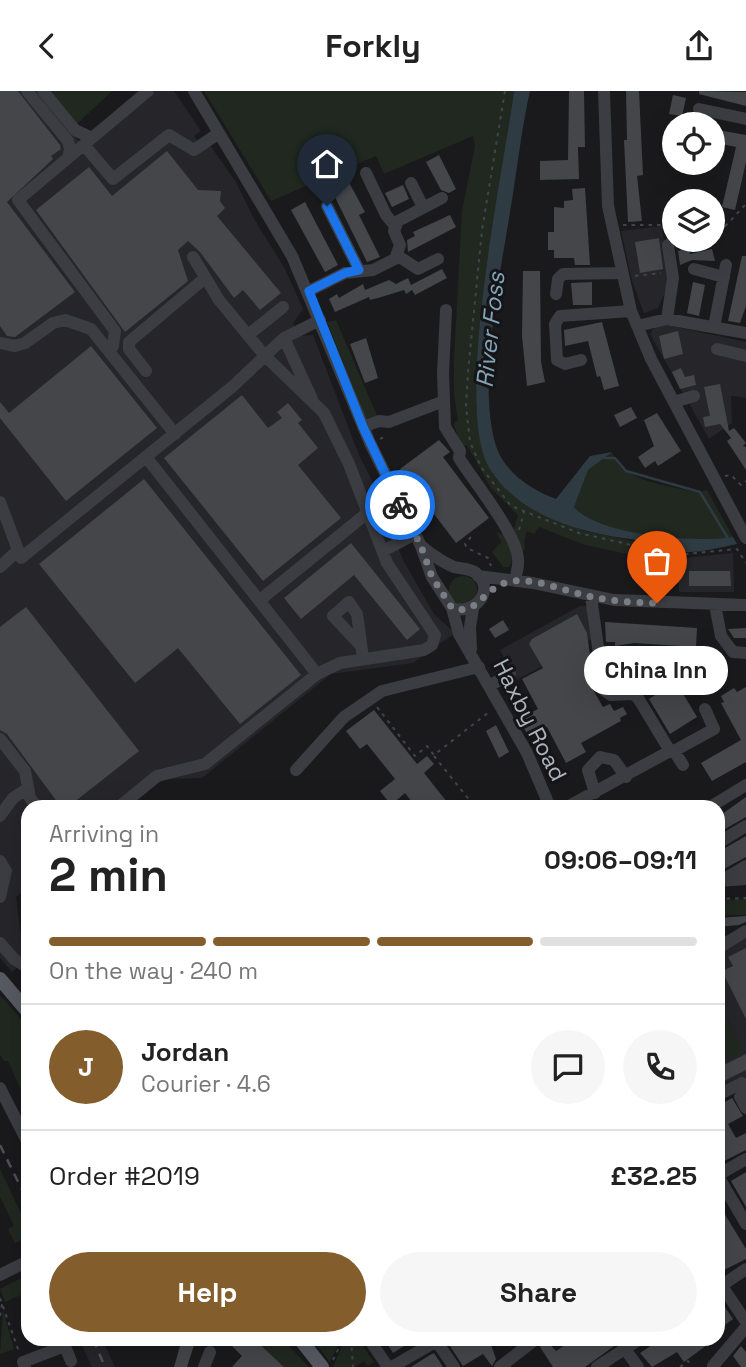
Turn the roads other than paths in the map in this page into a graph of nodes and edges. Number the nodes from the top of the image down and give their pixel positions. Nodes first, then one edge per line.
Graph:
1 (27, 91) edge
2 (43, 91) edge
3 (148, 91) edge
4 (194, 91) edge
5 (604, 91) edge
6 (699, 109) dead end
7 (746, 119) edge
8 (219, 132) junction
9 (88, 142) junction
10 (68, 159) junction
11 (366, 173) dead end
12 (411, 183) dead end
13 (442, 198) dead end
14 (327, 206) dead end
15 (424, 207) junction
16 (395, 226) junction
17 (669, 252) edge
18 (398, 256) junction
19 (193, 257) dead end
20 (438, 259) dead end
21 (694, 269) dead end
22 (359, 270) junction
23 (622, 275) junction
24 (205, 278) junction
25 (309, 291) junction
26 (556, 293) dead end
27 (283, 307) dead end
28 (446, 310) dead end
29 (631, 311) junction
30 (667, 319) junction
31 (320, 320) junction
32 (637, 326) junction
33 (714, 327) junction
34 (746, 333) edge
35 (248, 335) junction
36 (284, 338) junction
37 (0, 343) edge
38 (717, 349) dead end
39 (109, 351) junction
40 (265, 356) junction
41 (746, 356) edge
42 (581, 360) dead end
43 (146, 372) dead end
44 (694, 396) dead end
45 (444, 401) junction
46 (313, 402) junction
47 (674, 402) junction
48 (363, 427) junction
49 (175, 434) junction
50 (146, 457) junction
51 (0, 502) edge
52 (366, 514) junction
53 (746, 538) edge
54 (418, 540) junction
55 (383, 551) junction
56 (16, 552) junction
57 (0, 567) edge
58 (462, 568) junction
59 (485, 577) junction
60 (512, 581) junction
61 (483, 594) junction
62 (442, 596) junction
63 (592, 597) junction
64 (260, 600) junction
65 (742, 603) edge
66 (715, 605) junction
67 (452, 608) junction
68 (473, 608) junction
69 (360, 645) dead end
70 (471, 652) junction
71 (746, 653) edge
72 (363, 658) junction
73 (479, 667) junction
74 (317, 674) junction
75 (510, 674) dead end
76 (489, 686) junction
77 (705, 709) dead end
78 (0, 739) edge
79 (672, 751) junction
80 (683, 765) dead end
81 (296, 770) dead end
82 (626, 777) junction
83 (746, 785) edge
84 (27, 789) junction
85 (596, 792) junction
86 (33, 800) edge
87 (128, 800) edge
88 (547, 800) edge
89 (581, 800) edge
90 (602, 800) edge
91 (721, 800) edge
92 (0, 816) edge
93 (746, 827) edge
94 (725, 839) edge
95 (0, 860) edge
96 (746, 866) edge
97 (725, 877) edge
98 (746, 879) edge
99 (725, 880) edge
100 (0, 897) edge
101 (746, 931) edge
102 (0, 943) edge
103 (725, 944) edge
104 (21, 964) edge
105 (0, 979) edge
106 (21, 1004) edge
107 (744, 1087) edge
108 (0, 1088) edge
109 (725, 1093) edge
110 (746, 1108) edge
111 (21, 1129) edge
112 (746, 1159) edge
113 (725, 1171) edge
114 (725, 1187) edge
115 (746, 1224) edge
116 (21, 1265) edge
117 (746, 1269) edge
118 (0, 1275) edge
119 (725, 1281) edge
120 (725, 1293) edge
121 (746, 1325) edge
122 (57, 1346) edge
123 (65, 1346) edge
124 (307, 1346) edge
125 (374, 1346) edge
126 (425, 1346) edge
127 (441, 1346) edge
128 (527, 1346) edge
129 (630, 1346) edge
130 (625, 1349) junction
131 (210, 1352) dead end
132 (71, 1361) dead end
133 (24, 1365) edge
134 (326, 1366) edge
135 (713, 1366) edge
136 (204, 1367) edge
137 (390, 1367) edge
138 (454, 1367) edge
139 (500, 1367) edge
140 (597, 1367) edge
141 (638, 1367) edge

1 - 10 street
2 - 9 street
3 - 9 street
4 - 8 street, Haxby Road
5 - 23 street
6 - 7 street
8 - 9 street
8 - 25 street, Haxby Road
9 - 10 street
10 - 39 street
11 - 16 street
12 - 15 street
13 - 15 street
14 - 22 street
15 - 16 street
16 - 18 street
17 - 30 street
18 - 20 street
18 - 22 street
19 - 24 street
21 - 33 street
22 - 25 street
23 - 26 street
23 - 29 street
24 - 35 street
24 - 43 street
25 - 31 street, Haxby Road
27 - 35 street
28 - 45 street
29 - 32 street
29 - 42 street
30 - 32 street
30 - 33 street
31 - 36 street
31 - 48 street, Haxby Road
32 - 47 street
33 - 34 street
35 - 40 street
36 - 40 street
36 - 46 street
37 - 39 street
38 - 41 street
39 - 49 street
40 - 46 street
40 - 49 street
44 - 47 street
45 - 48 street
45 - 60 street
46 - 52 street
47 - 53 street
48 - 54 street, Haxby Road
49 - 50 street
50 - 56 street
50 - 64 street
51 - 56 street
52 - 55 street
52 - 64 street
54 - 55 street
54 - 58 street
54 - 62 street, Haxby Road
55 - 72 street
56 - 57 street
58 - 59 street
58 - 62 street
59 - 60 street
59 - 61 street
60 - 61 street
60 - 63 street
61 - 68 street
62 - 67 street, Haxby Road
63 - 66 street
63 - 79 street
64 - 74 street
65 - 66 street
66 - 71 street
67 - 68 street
67 - 70 street, Haxby Road
68 - 70 street, Haxby Road
69 - 72 street
70 - 73 street, Haxby Road
72 - 74 street
73 - 76 street, Haxby Road
73 - 81 street
74 - 87 street
75 - 76 street
76 - 88 street, Haxby Road
77 - 79 street
78 - 84 street
79 - 80 street
79 - 82 street
82 - 85 street
82 - 85 street
83 - 91 street
84 - 86 street
84 - 92 street
85 - 89 street
85 - 90 street
93 - 94 street
95 - 100 street
96 - 97 street
98 - 99 street
101 - 103 street
102 - 104 street
105 - 106 main road
107 - 109 street
107 - 110 street
108 - 111 street
112 - 113 street
114 - 115 street
116 - 118 street
117 - 119 street
120 - 121 street
121 - 135 street
122 - 133 street
123 - 132 street
124 - 134 main road
125 - 137 street
126 - 137 street
127 - 138 street
128 - 139 street
129 - 130 street
130 - 140 street
130 - 141 street
131 - 136 street

